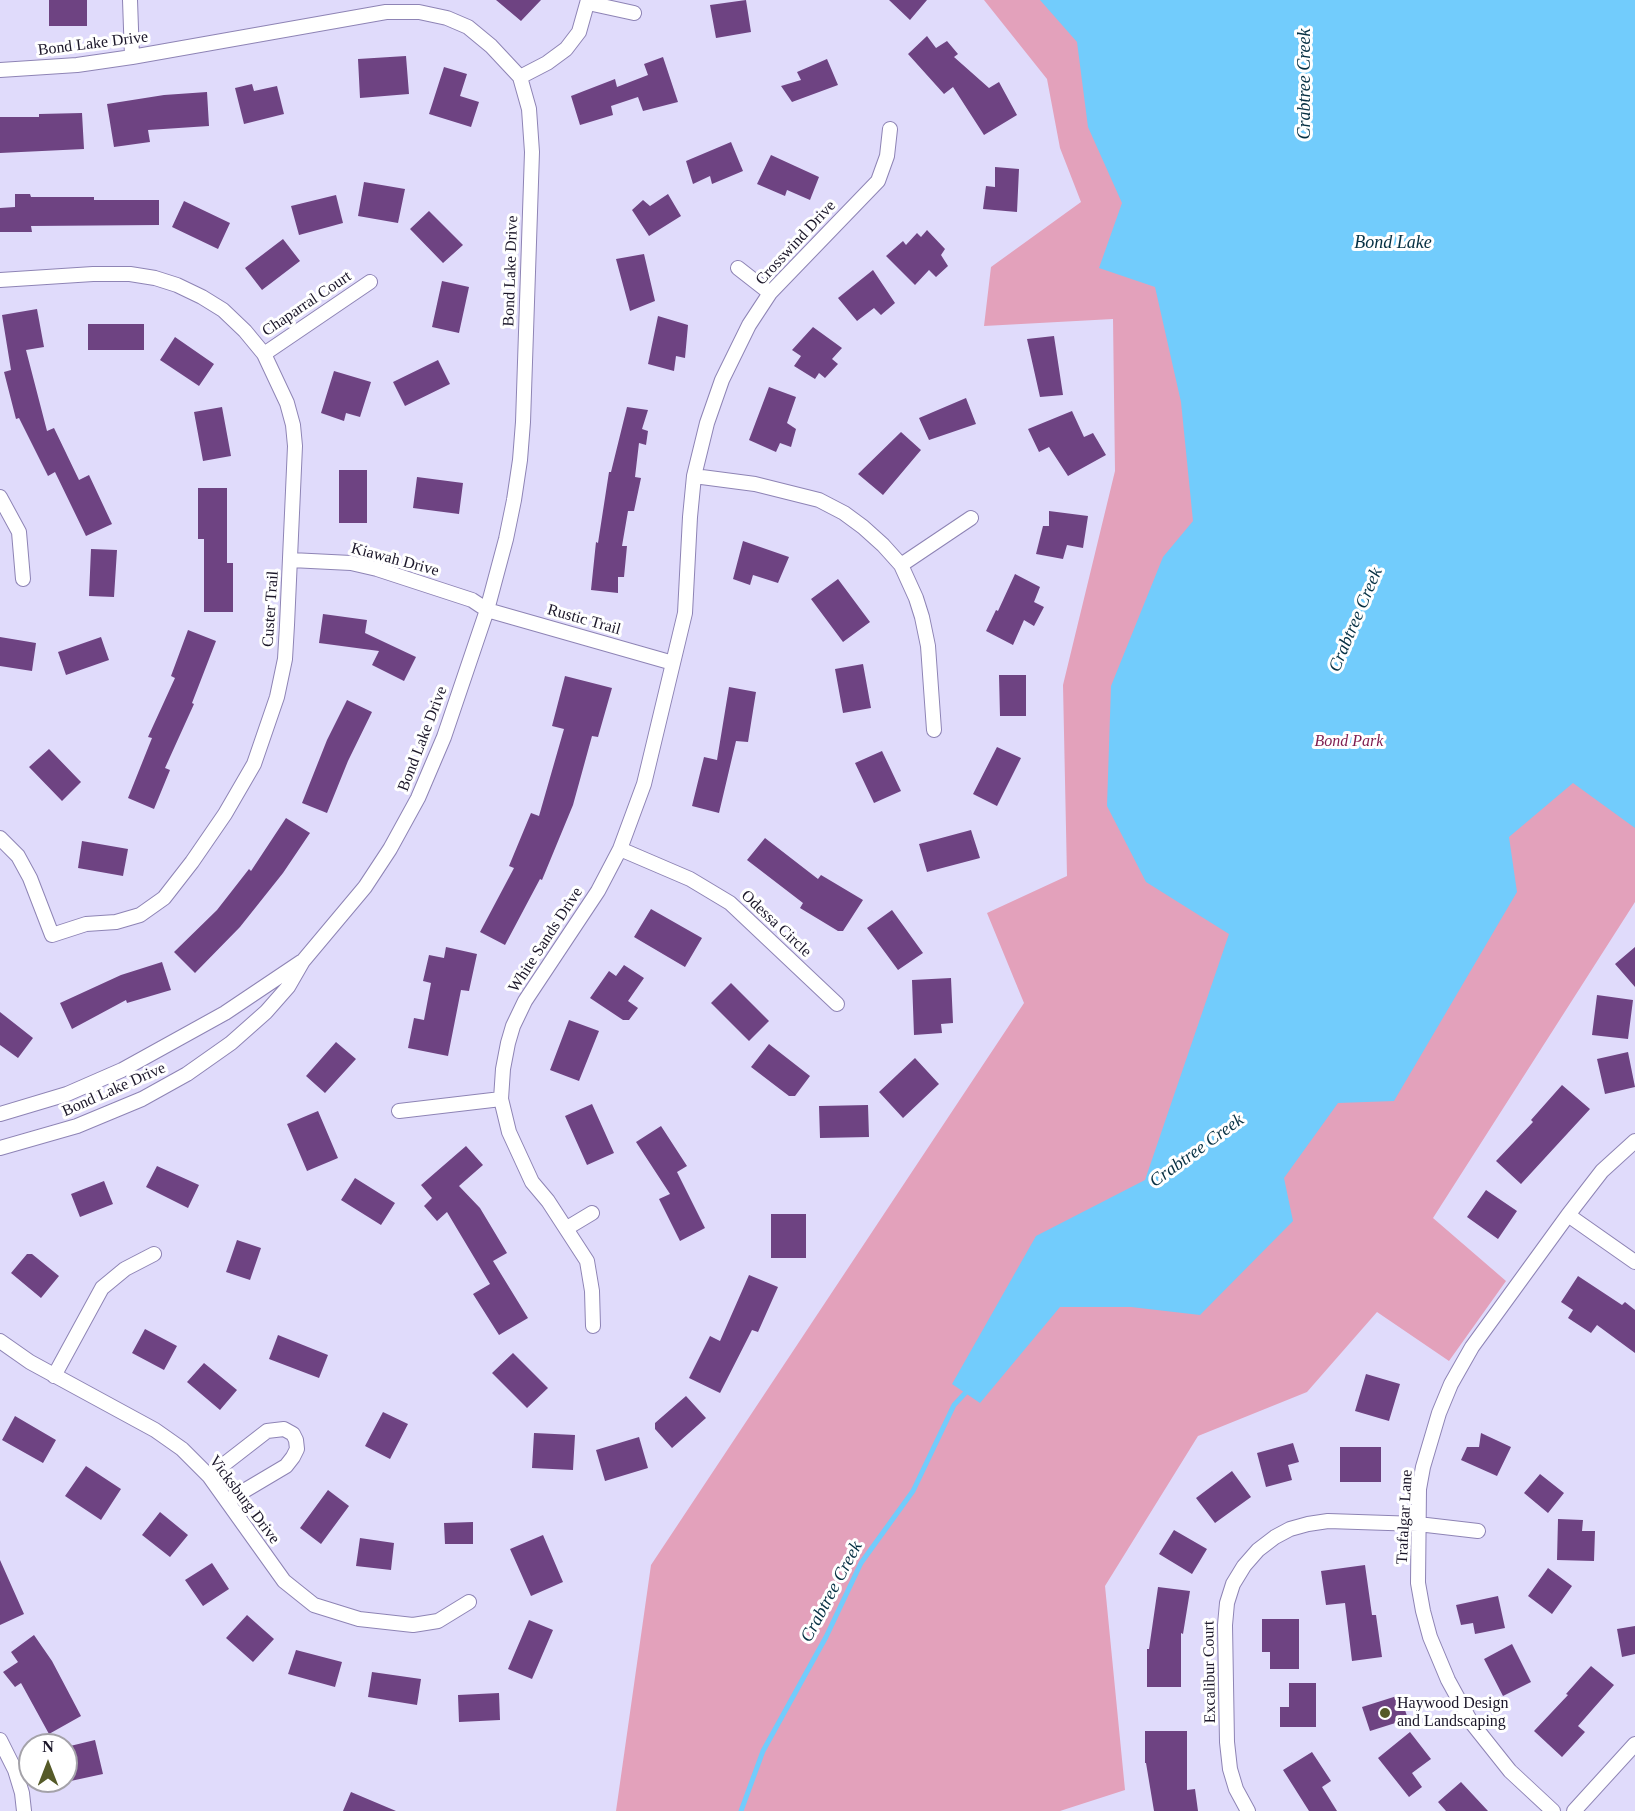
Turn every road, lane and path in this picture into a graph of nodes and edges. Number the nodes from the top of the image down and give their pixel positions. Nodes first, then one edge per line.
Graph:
1 (130, 0) edge
2 (588, 1) edge
3 (634, 13) dead end
4 (132, 57) junction
5 (0, 70) edge
6 (520, 77) junction
7 (890, 129) dead end
8 (738, 268) dead end
9 (0, 280) edge
10 (370, 282) dead end
11 (770, 293) junction
12 (264, 354) junction
13 (694, 476) junction
14 (0, 497) edge
15 (971, 518) dead end
16 (291, 560) junction
17 (901, 565) junction
18 (23, 579) dead end
19 (487, 609) junction
20 (673, 663) junction
21 (934, 730) dead end
22 (0, 838) edge
23 (620, 849) junction
24 (303, 961) junction
25 (837, 1004) dead end
26 (501, 1099) junction
27 (399, 1111) dead end
28 (0, 1114) edge
29 (1635, 1141) edge
30 (0, 1149) edge
31 (592, 1213) dead end
32 (1568, 1215) junction
33 (567, 1228) junction
34 (154, 1254) dead end
35 (1635, 1262) edge
36 (593, 1326) dead end
37 (0, 1341) edge
38 (54, 1376) junction
39 (209, 1476) junction
40 (227, 1501) junction
41 (1418, 1524) junction
42 (1478, 1531) dead end
43 (469, 1602) dead end
44 (0, 1740) edge
45 (1635, 1744) edge
46 (24, 1811) edge
47 (1248, 1811) edge
48 (1553, 1811) edge
49 (1574, 1811) edge

1 - 4 street
2 - 3 street
2 - 6 street
4 - 5 street, Bond Lake Drive
4 - 6 street, Bond Lake Drive
6 - 19 street, Bond Lake Drive
7 - 11 street, Crosswind Drive
8 - 11 street
9 - 12 street, Custer Trail
10 - 12 street, Chaparral Court
11 - 13 street, Crosswind Drive
12 - 16 street, Custer Trail
13 - 17 street
13 - 20 street, Crosswind Drive
14 - 18 street
15 - 17 street
16 - 19 street, Kiawah Drive
16 - 22 street, Custer Trail
17 - 21 street
19 - 20 street, Rustic Trail
19 - 24 street, Bond Lake Drive
20 - 23 street, White Sands Drive
23 - 25 street, Odessa Circle
23 - 26 street, White Sands Drive
24 - 28 street, Bond Lake Drive
24 - 30 street, Bond Lake Drive
26 - 27 street
26 - 33 street, White Sands Drive
29 - 32 street, Trafalgar Lane
31 - 33 street
32 - 35 street
32 - 41 street, Trafalgar Lane
33 - 36 street, White Sands Drive
34 - 38 street
37 - 38 street, Vicksburg Drive
38 - 39 street, Vicksburg Drive
39 - 40 street, Vicksburg Drive
39 - 40 street
40 - 43 street, Vicksburg Drive
41 - 42 street, Excalibur Court
41 - 47 street, Excalibur Court
41 - 48 street, Trafalgar Lane
44 - 46 street
45 - 49 street

